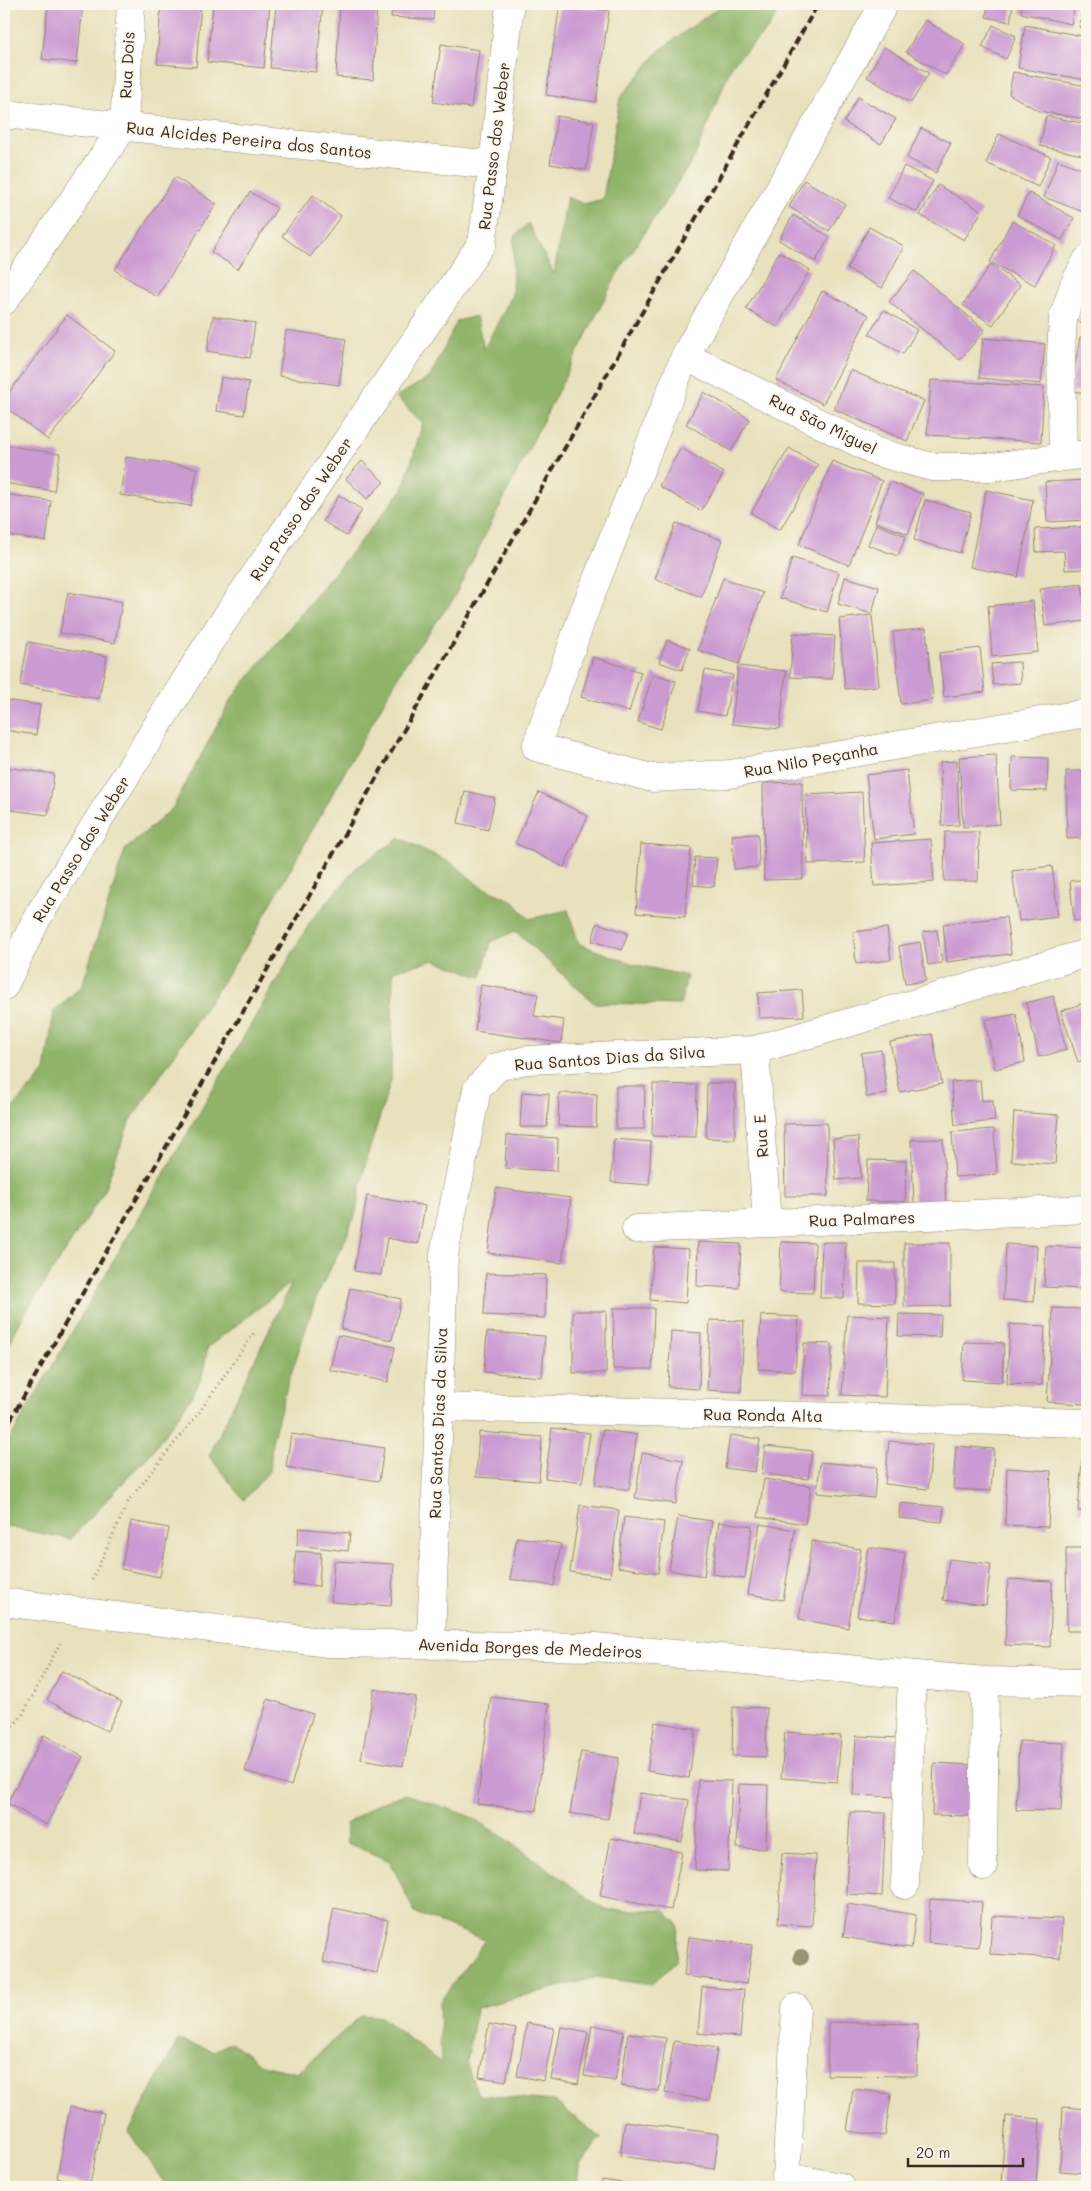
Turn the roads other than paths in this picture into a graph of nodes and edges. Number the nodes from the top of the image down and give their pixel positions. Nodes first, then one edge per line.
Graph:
1 (130, 4) edge
2 (510, 4) edge
3 (884, 4) edge
4 (4, 114) edge
5 (124, 126) junction
6 (493, 165) junction
7 (1087, 260) edge
8 (4, 301) edge
9 (685, 356) junction
10 (1075, 456) edge
11 (1087, 713) edge
12 (1087, 952) edge
13 (4, 986) edge
14 (755, 1050) junction
15 (1087, 1209) edge
16 (767, 1223) junction
17 (636, 1229) dead end
18 (438, 1407) junction
19 (1087, 1423) edge
20 (4, 1602) edge
21 (431, 1645) junction
22 (914, 1675) junction
23 (985, 1681) junction
24 (1087, 1682) edge
25 (983, 1866) dead end
26 (905, 1885) dead end
27 (796, 2008) dead end
28 (841, 2187) edge

1 - 5 street, Rua Dois
2 - 6 street, Rua Passo dos Weber
3 - 9 street
4 - 5 street, Rua Alcides Pereira dos Santos
5 - 6 street, Rua Alcides Pereira dos Santos
5 - 8 street
6 - 13 street, Rua Passo dos Weber
7 - 10 street
9 - 10 street, Rua São Miguel
9 - 11 street, Rua Nilo Peçanha
12 - 14 street, Rua Santos Dias da Silva
14 - 16 street, Rua E
14 - 18 street, Rua Santos Dias da Silva
15 - 16 street, Rua Palmares
16 - 17 street, Rua Palmares
18 - 19 street, Rua Ronda Alta
18 - 21 street, Rua Santos Dias da Silva
20 - 21 street, Avenida Borges de Medeiros
21 - 22 street, Avenida Borges de Medeiros
22 - 23 street, Avenida Borges de Medeiros
22 - 26 street
23 - 24 street, Avenida Borges de Medeiros
23 - 25 street
27 - 28 street

